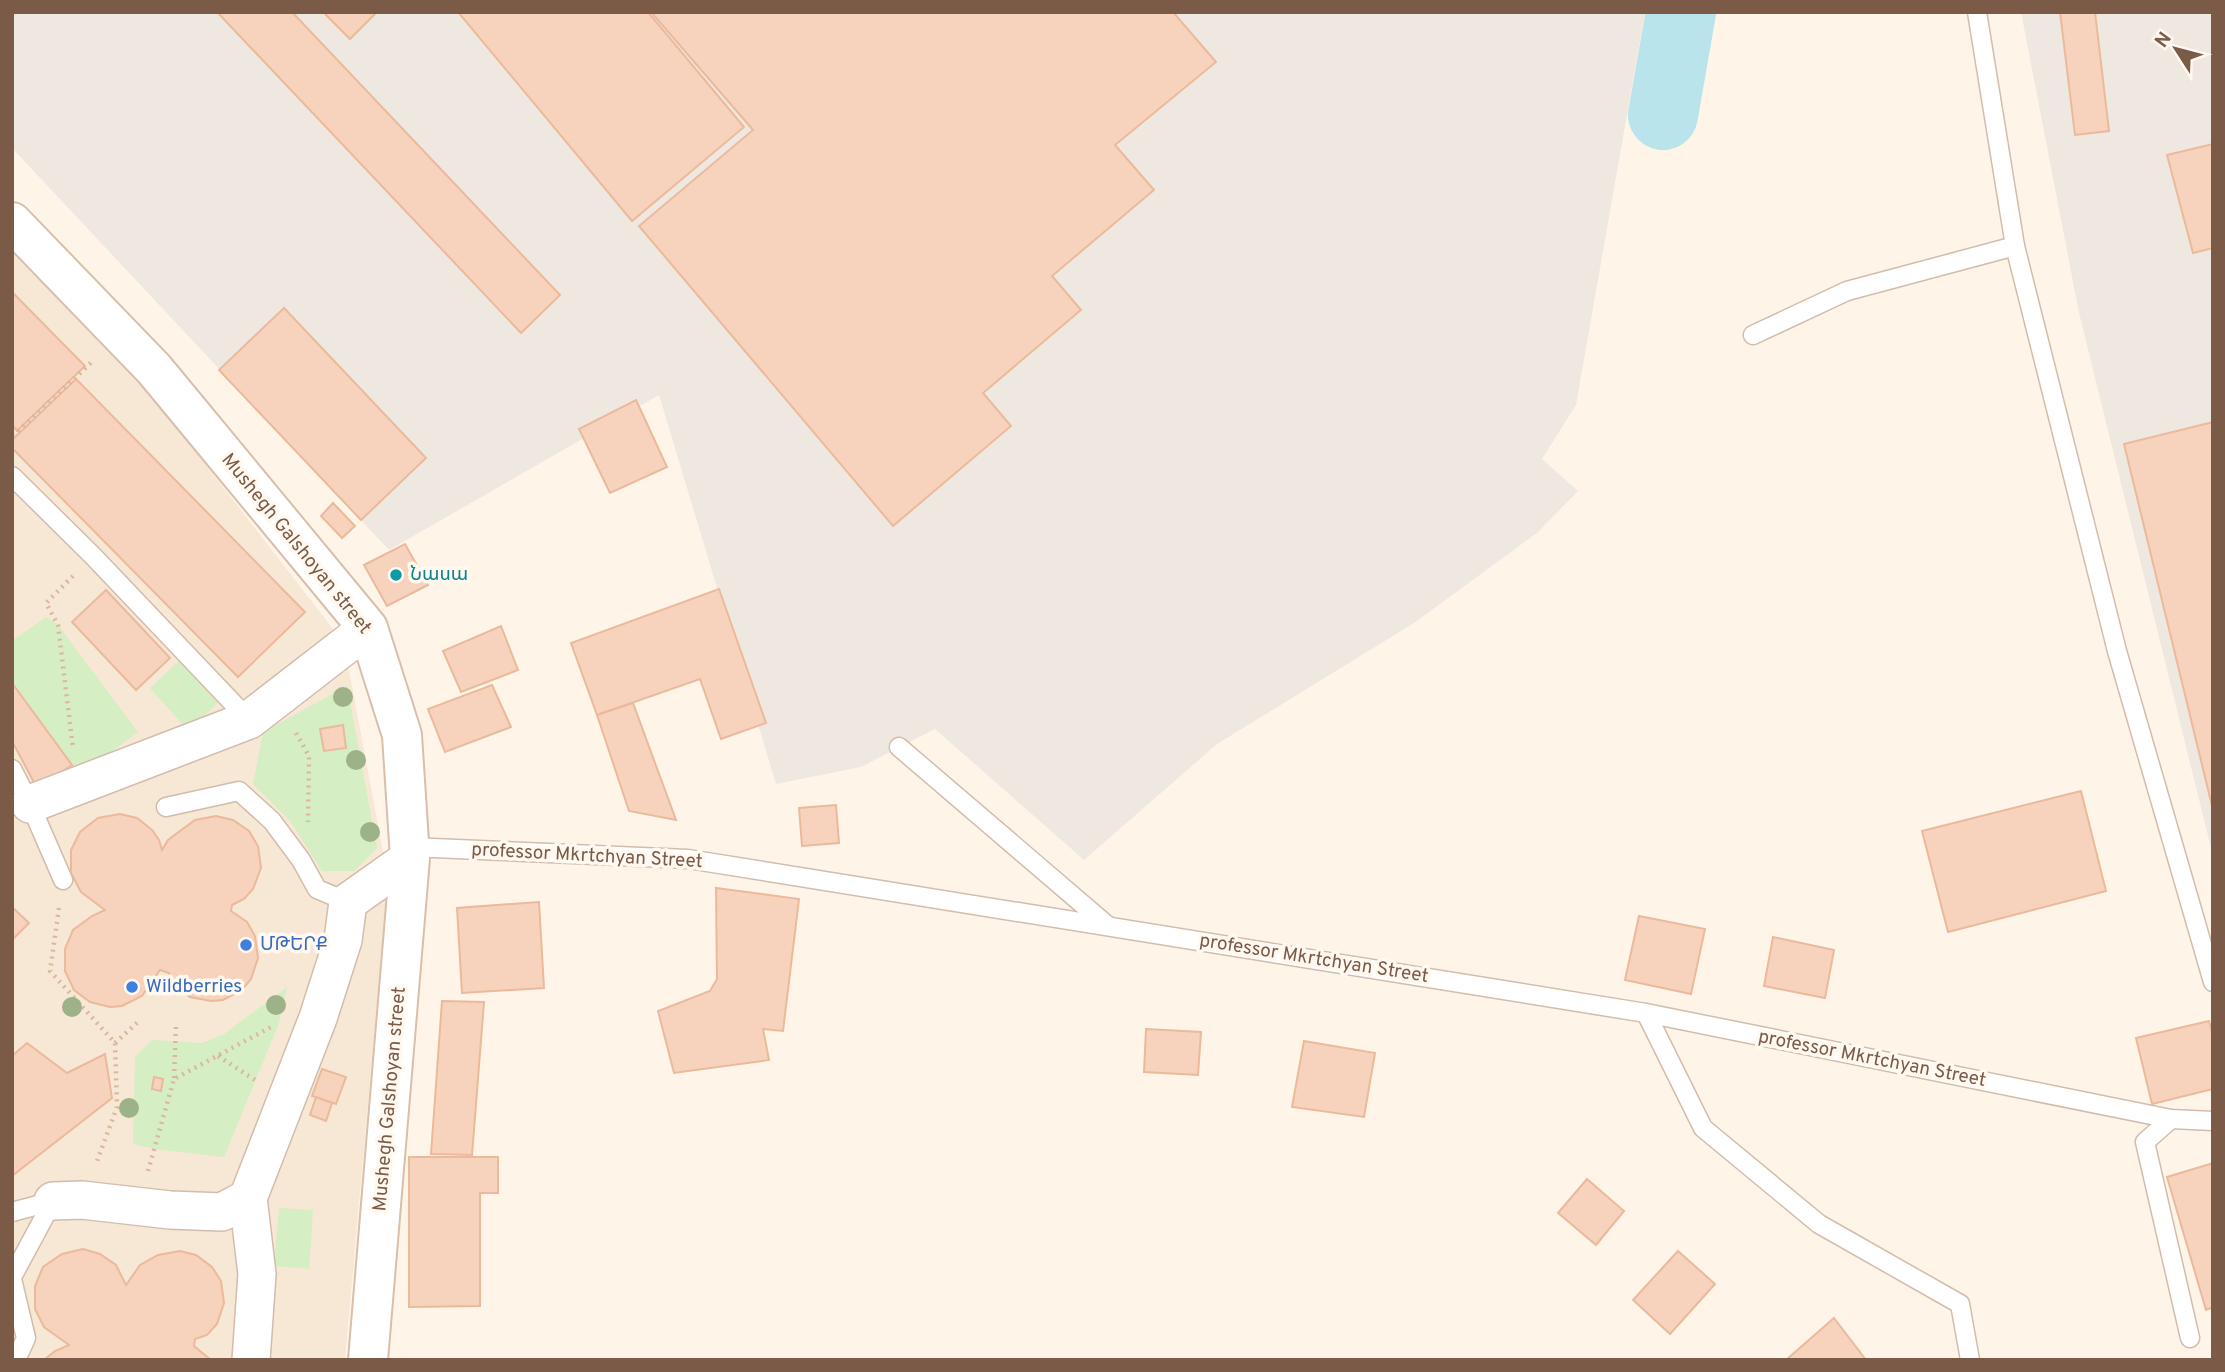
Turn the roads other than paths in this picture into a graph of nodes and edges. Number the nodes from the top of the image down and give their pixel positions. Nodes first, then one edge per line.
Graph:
1 (1977, 12) edge
2 (12, 222) edge
3 (2015, 246) junction
4 (1753, 335) dead end
5 (12, 476) edge
6 (368, 628) junction
7 (261, 710) junction
8 (899, 747) dead end
9 (12, 769) edge
10 (21, 806) edge
11 (166, 807) dead end
12 (410, 852) junction
13 (63, 880) road end
14 (348, 902) junction
15 (1108, 926) junction
16 (2213, 982) edge
17 (1646, 1013) junction
18 (2171, 1119) junction
19 (2213, 1121) edge
20 (248, 1198) junction
21 (68, 1200) junction
22 (12, 1212) edge
23 (12, 1278) edge
24 (2190, 1338) dead end
25 (16, 1360) edge
26 (251, 1360) edge
27 (368, 1360) edge
28 (1970, 1360) edge

1 - 3 lane
2 - 6 street, Mushegh Galshoyan street
3 - 4 lane
3 - 16 lane
5 - 7 lane
6 - 7 street
6 - 12 street, Mushegh Galshoyan street
7 - 10 street
8 - 15 lane
9 - 10 lane
10 - 13 lane
11 - 14 lane
12 - 14 street
12 - 15 lane, professor Mkrtchyan Street
12 - 27 street, Mushegh Galshoyan street
14 - 20 street
15 - 17 lane, professor Mkrtchyan Street
17 - 18 lane, professor Mkrtchyan Street
17 - 28 lane
18 - 19 lane, professor Mkrtchyan Street
18 - 24 lane
20 - 21 street
20 - 26 street
21 - 22 lane
21 - 23 lane
23 - 25 lane

